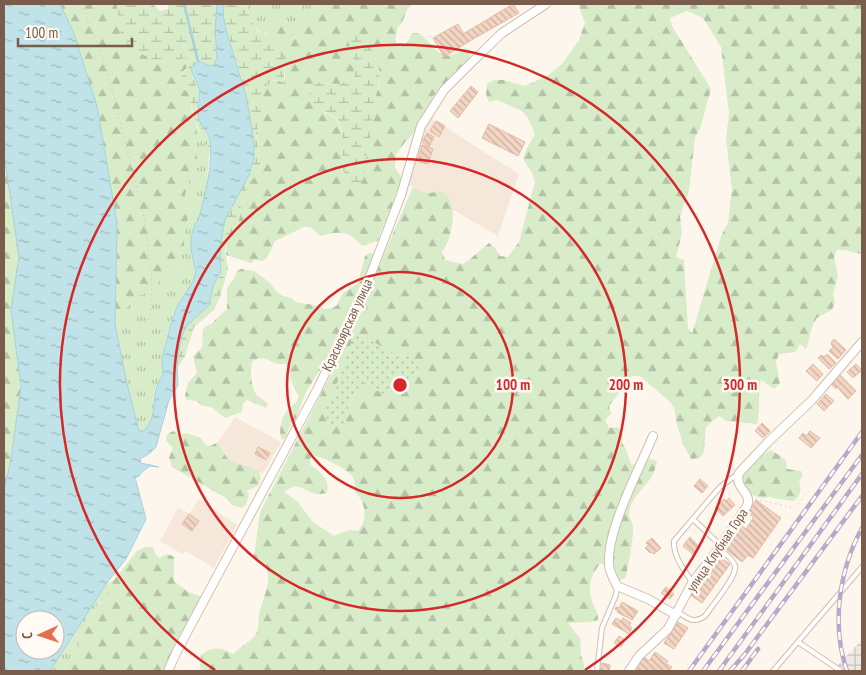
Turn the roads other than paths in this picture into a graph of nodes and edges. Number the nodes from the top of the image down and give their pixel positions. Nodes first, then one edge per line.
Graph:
1 (546, 4) edge
2 (862, 342) edge
3 (653, 436) dead end
4 (739, 473) junction
5 (694, 520) junction
6 (719, 547) junction
7 (862, 567) edge
8 (692, 583) junction
9 (617, 586) junction
10 (677, 614) junction
11 (798, 642) junction
12 (168, 671) edge
13 (597, 671) edge
14 (629, 671) edge
15 (773, 671) edge
16 (841, 671) edge

1 - 12 street, Красноярская улица
2 - 4 street
3 - 9 street
4 - 5 lane
4 - 6 street, улица Клубная Гора
5 - 6 lane
5 - 8 lane
6 - 8 street, улица Клубная Гора
6 - 10 lane
7 - 11 lane
8 - 10 street, улица Клубная Гора
9 - 10 street
9 - 13 lane
10 - 14 street, улица Клубная Гора
11 - 15 lane
11 - 16 lane

